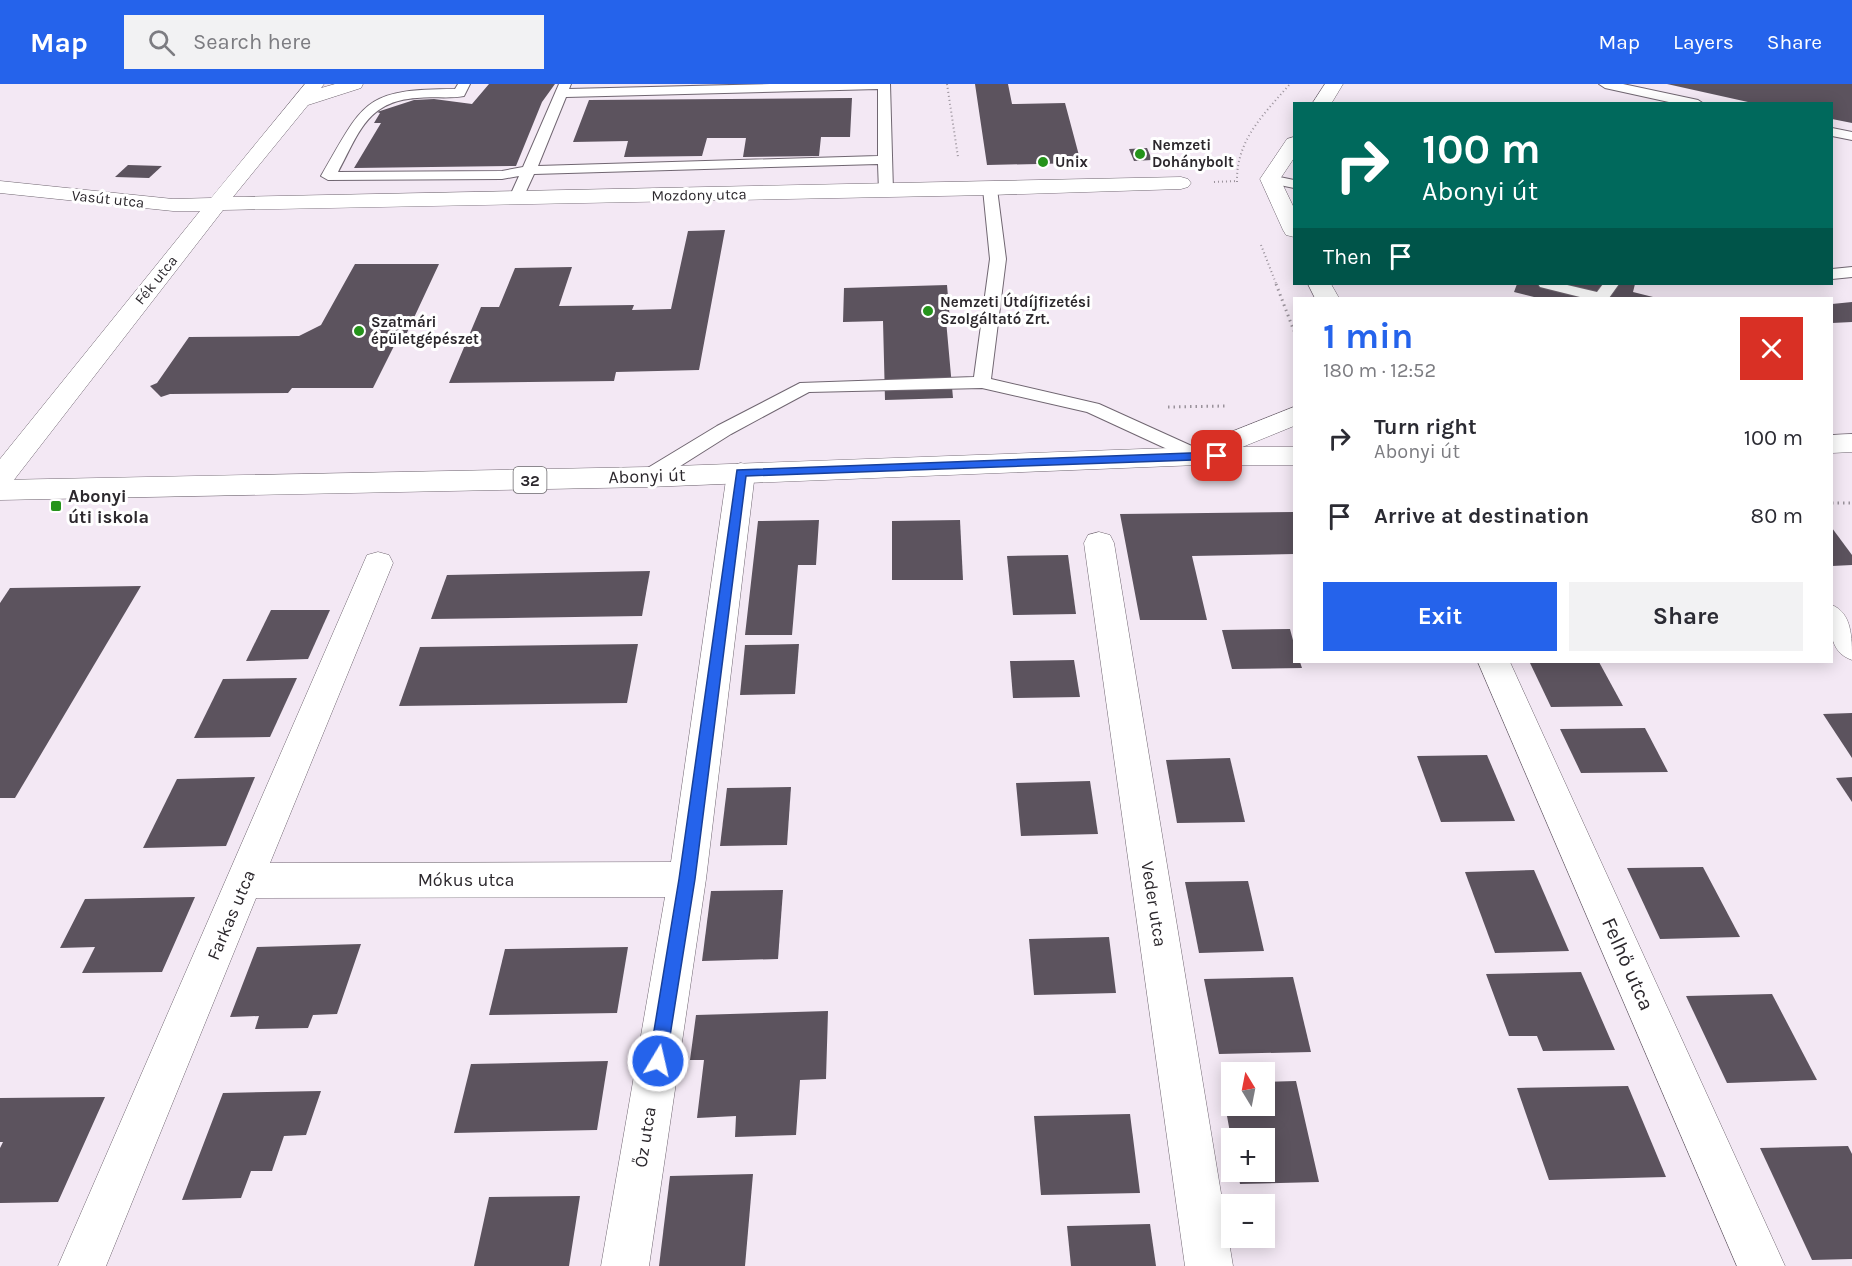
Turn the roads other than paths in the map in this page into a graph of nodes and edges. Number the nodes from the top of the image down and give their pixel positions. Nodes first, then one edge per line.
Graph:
1 (354, 84) edge
2 (464, 84) edge
3 (1334, 84) edge
4 (1605, 84) edge
5 (563, 88) edge
6 (308, 93) edge
7 (1322, 102) edge
8 (1689, 102) edge
9 (1833, 132) edge
10 (1852, 136) edge
11 (1293, 144) edge
12 (885, 160) junction
13 (529, 170) junction
14 (392, 176) junction
15 (1270, 179) junction
16 (1181, 183) dead end
17 (1293, 184) edge
18 (0, 187) edge
19 (990, 189) junction
20 (886, 191) junction
21 (516, 198) junction
22 (377, 201) junction
23 (216, 205) junction
24 (1293, 225) edge
25 (1852, 272) edge
26 (1833, 274) edge
27 (1550, 285) edge
28 (1597, 297) edge
29 (982, 382) junction
30 (1293, 416) edge
31 (1852, 443) edge
32 (1833, 444) edge
33 (1198, 456) junction
34 (1293, 456) edge
35 (741, 473) junction
36 (648, 477) junction
37 (0, 478) edge
38 (0, 490) edge
39 (1099, 543) dead end
40 (378, 563) dead end
41 (1833, 618) edge
42 (1852, 647) edge
43 (1494, 663) edge
44 (687, 879) junction
45 (246, 881) junction
46 (82, 1266) edge
47 (625, 1266) edge
48 (1209, 1266) edge
49 (1761, 1266) edge

1 - 6 street
2 - 14 lane
3 - 7 street
4 - 8 lane
5 - 12 lane
5 - 13 lane
6 - 23 street, Fék utca
9 - 10 lane
11 - 15 street
12 - 13 lane
12 - 20 lane
13 - 14 lane
13 - 21 lane
14 - 22 lane
15 - 17 lane
15 - 24 street
16 - 19 street, Mozdony utca
18 - 23 street, Vasút utca
19 - 20 street, Mozdony utca
19 - 29 lane
20 - 21 street, Mozdony utca
21 - 22 street, Mozdony utca
22 - 23 street, Mozdony utca
23 - 37 street, Fék utca
25 - 26 lane
27 - 28 lane
29 - 33 lane
29 - 36 lane
30 - 33 street
31 - 32 street
33 - 34 street, Abonyi út / 32
33 - 35 street, Abonyi út / 32
35 - 36 street, Abonyi út / 32
35 - 44 street, Őz utca
36 - 38 street, Abonyi út / 32
39 - 48 street, Veder utca
40 - 45 street, Farkas utca
41 - 42 street
43 - 49 street, Felhő utca
44 - 45 street, Mókus utca
44 - 47 street, Őz utca
45 - 46 street, Farkas utca

